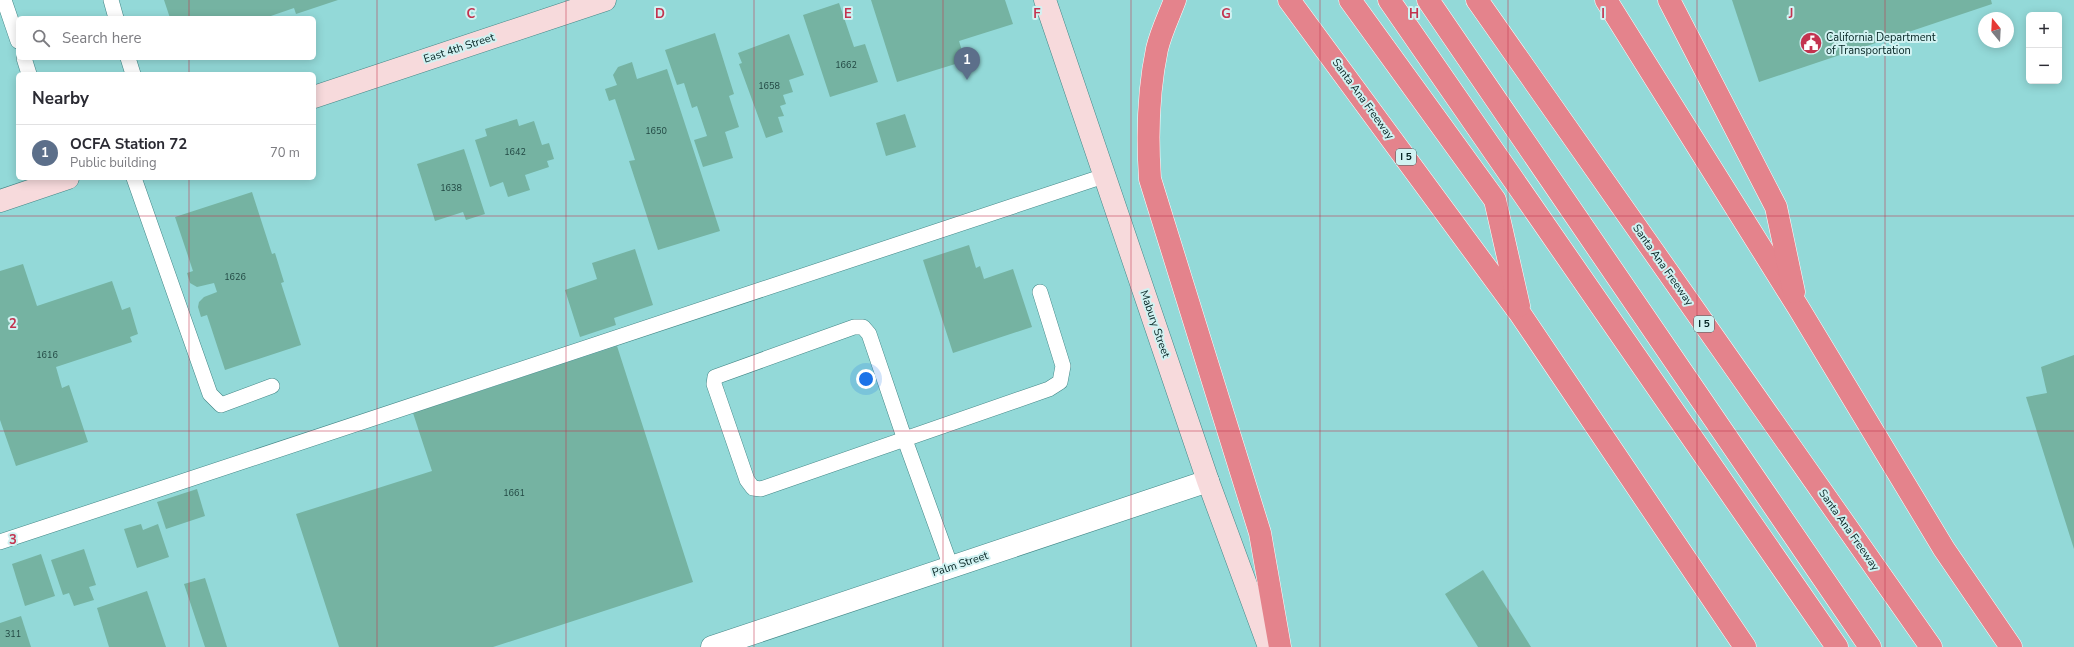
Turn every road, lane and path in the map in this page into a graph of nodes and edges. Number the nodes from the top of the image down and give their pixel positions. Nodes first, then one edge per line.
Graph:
1 (4, 0) edge
2 (111, 0) edge
3 (605, 0) edge
4 (1044, 0) edge
5 (1175, 0) edge
6 (1289, 0) edge
7 (1350, 0) edge
8 (1389, 0) edge
9 (1428, 0) edge
10 (1477, 0) edge
11 (1606, 0) edge
12 (1669, 0) edge
13 (567, 6) edge
14 (115, 16) edge
15 (16, 35) edge
16 (25, 60) edge
17 (129, 60) edge
18 (28, 72) edge
19 (132, 72) edge
20 (316, 96) edge
21 (1104, 176) junction
22 (60, 180) edge
23 (135, 180) edge
24 (0, 201) edge
25 (1040, 292) dead end
26 (1798, 307) junction
27 (1521, 315) junction
28 (272, 386) dead end
29 (905, 440) junction
30 (1208, 481) junction
31 (0, 542) edge
32 (951, 567) junction
33 (712, 647) edge
34 (1269, 647) edge
35 (1280, 647) edge
36 (1745, 647) edge
37 (1837, 647) edge
38 (1870, 647) edge
39 (1931, 647) edge
40 (2011, 647) edge

1 - 15 lane
2 - 14 lane
3 - 13 main road, East 4th Street
4 - 21 main road, Mabury Street
5 - 35 highway
6 - 27 highway, Santa Ana Freeway / I 5
7 - 27 highway, Santa Ana Freeway / I 5
8 - 37 highway
9 - 38 highway
10 - 39 highway, Santa Ana Freeway / I 5
11 - 26 highway
12 - 26 highway
13 - 20 main road, East 4th Street
16 - 18 lane
17 - 19 lane
21 - 30 main road, Mabury Street
21 - 31 lane
22 - 24 main road
23 - 28 lane
25 - 29 lane
26 - 40 highway
27 - 36 highway, Santa Ana Freeway / I 5
29 - 29 lane
29 - 32 lane
30 - 32 street, Palm Street
30 - 34 main road, Mabury Street
32 - 33 street, Palm Street

